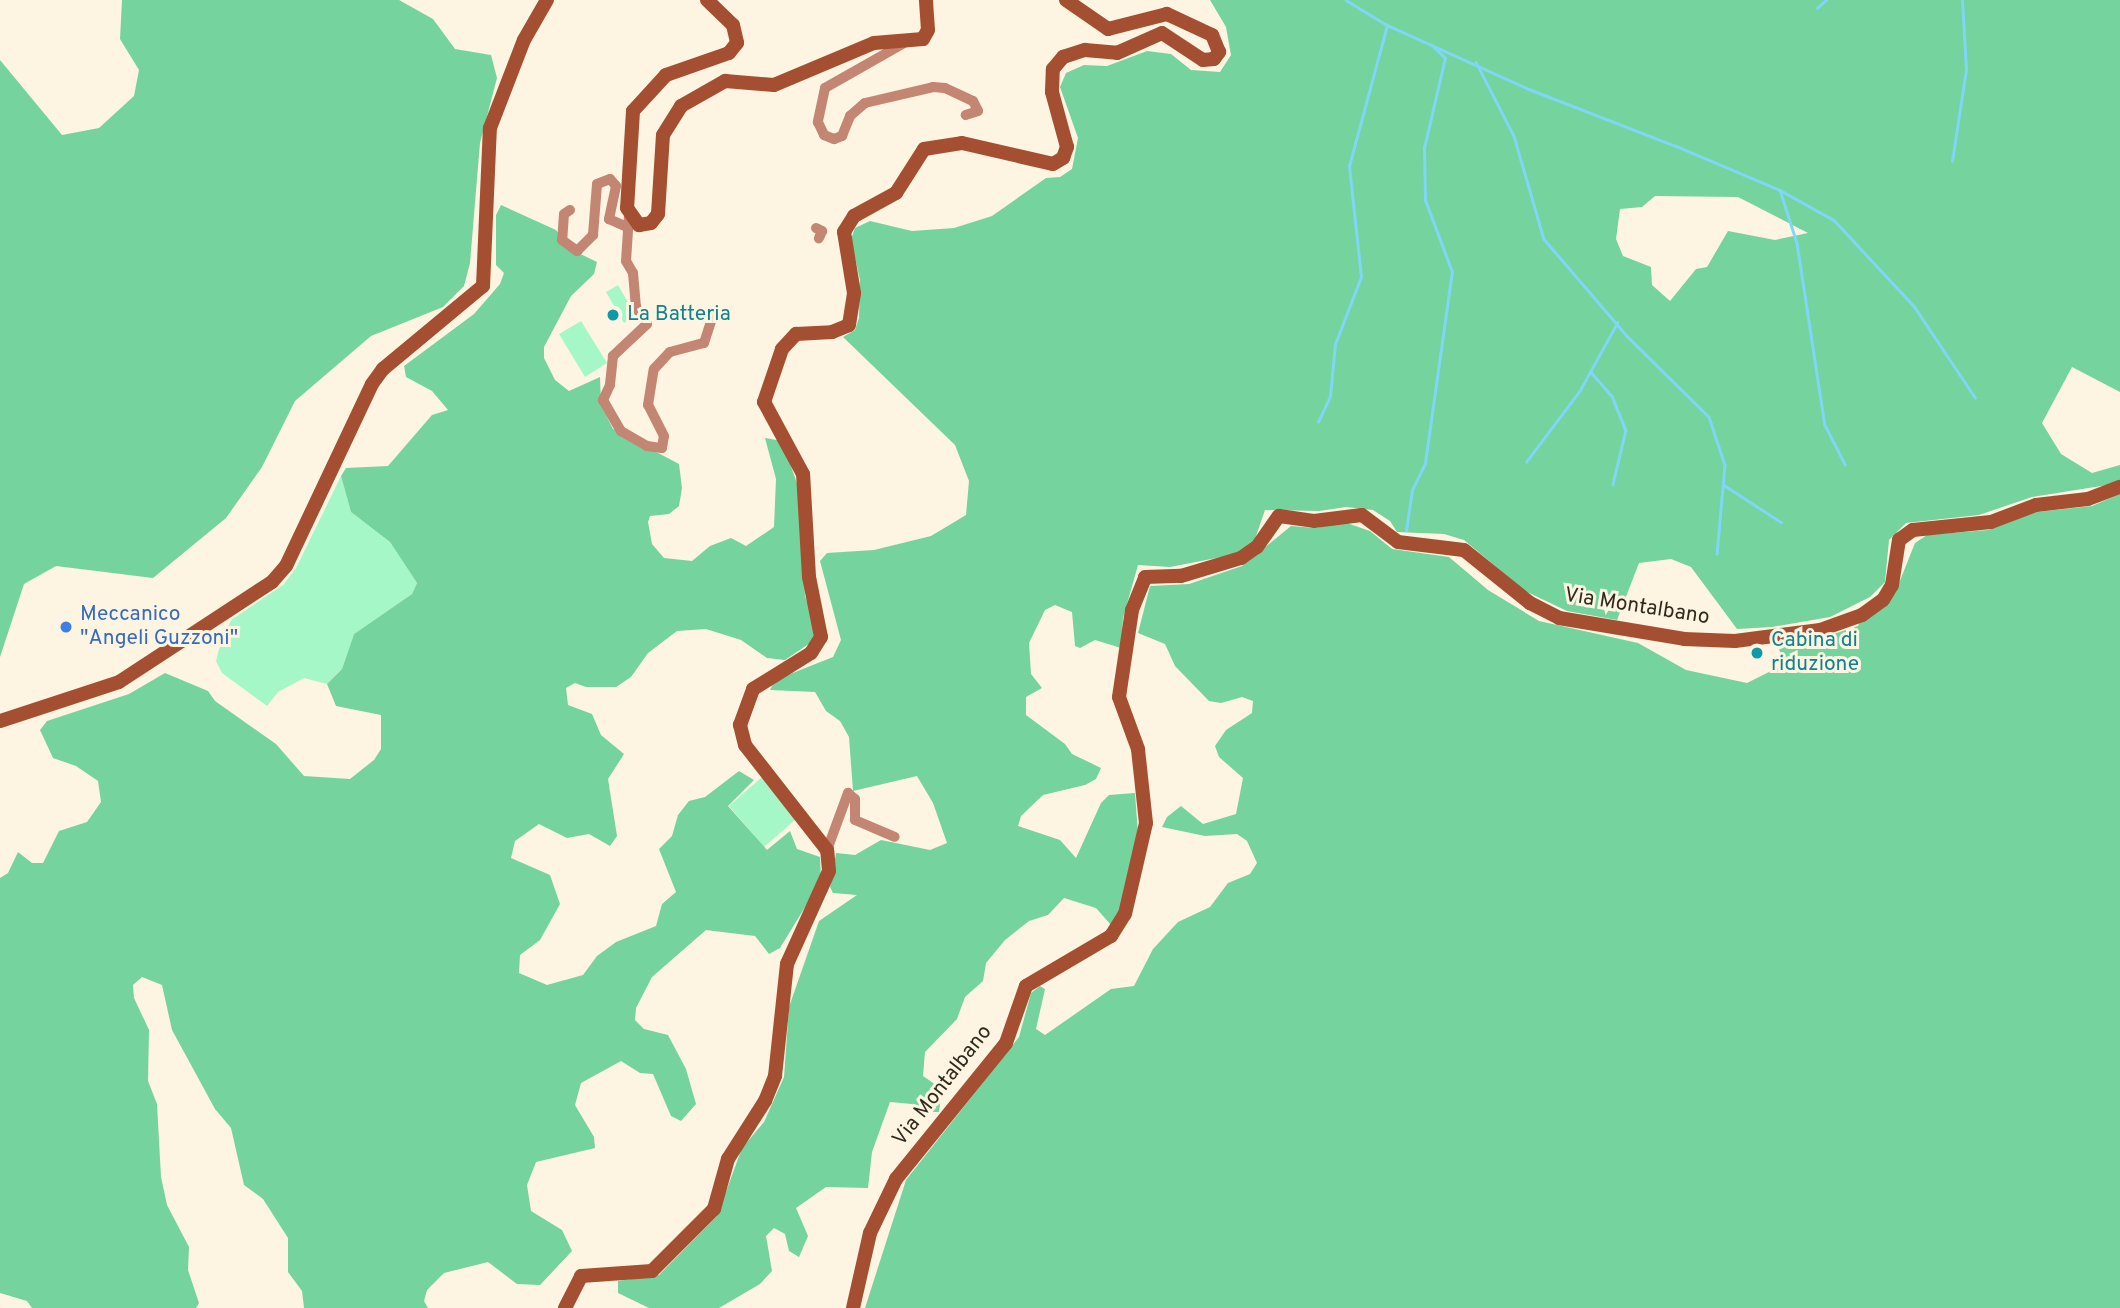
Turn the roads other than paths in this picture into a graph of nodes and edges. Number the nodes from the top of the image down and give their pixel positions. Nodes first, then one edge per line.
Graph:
1 (547, 0) edge
2 (707, 0) edge
3 (926, 0) edge
4 (1066, 0) edge
5 (906, 41) junction
6 (966, 115) dead end
7 (570, 210) dead end
8 (628, 220) junction
9 (714, 313) dead end
10 (2120, 487) edge
11 (0, 721) edge
12 (895, 837) dead end
13 (827, 850) junction
14 (565, 1308) edge
15 (853, 1308) edge

1 - 11 street
2 - 8 street
3 - 5 street
4 - 13 street
5 - 6 street
5 - 8 street
7 - 8 street
8 - 9 street
10 - 15 street, Via Montalbano
12 - 13 street
13 - 14 street

